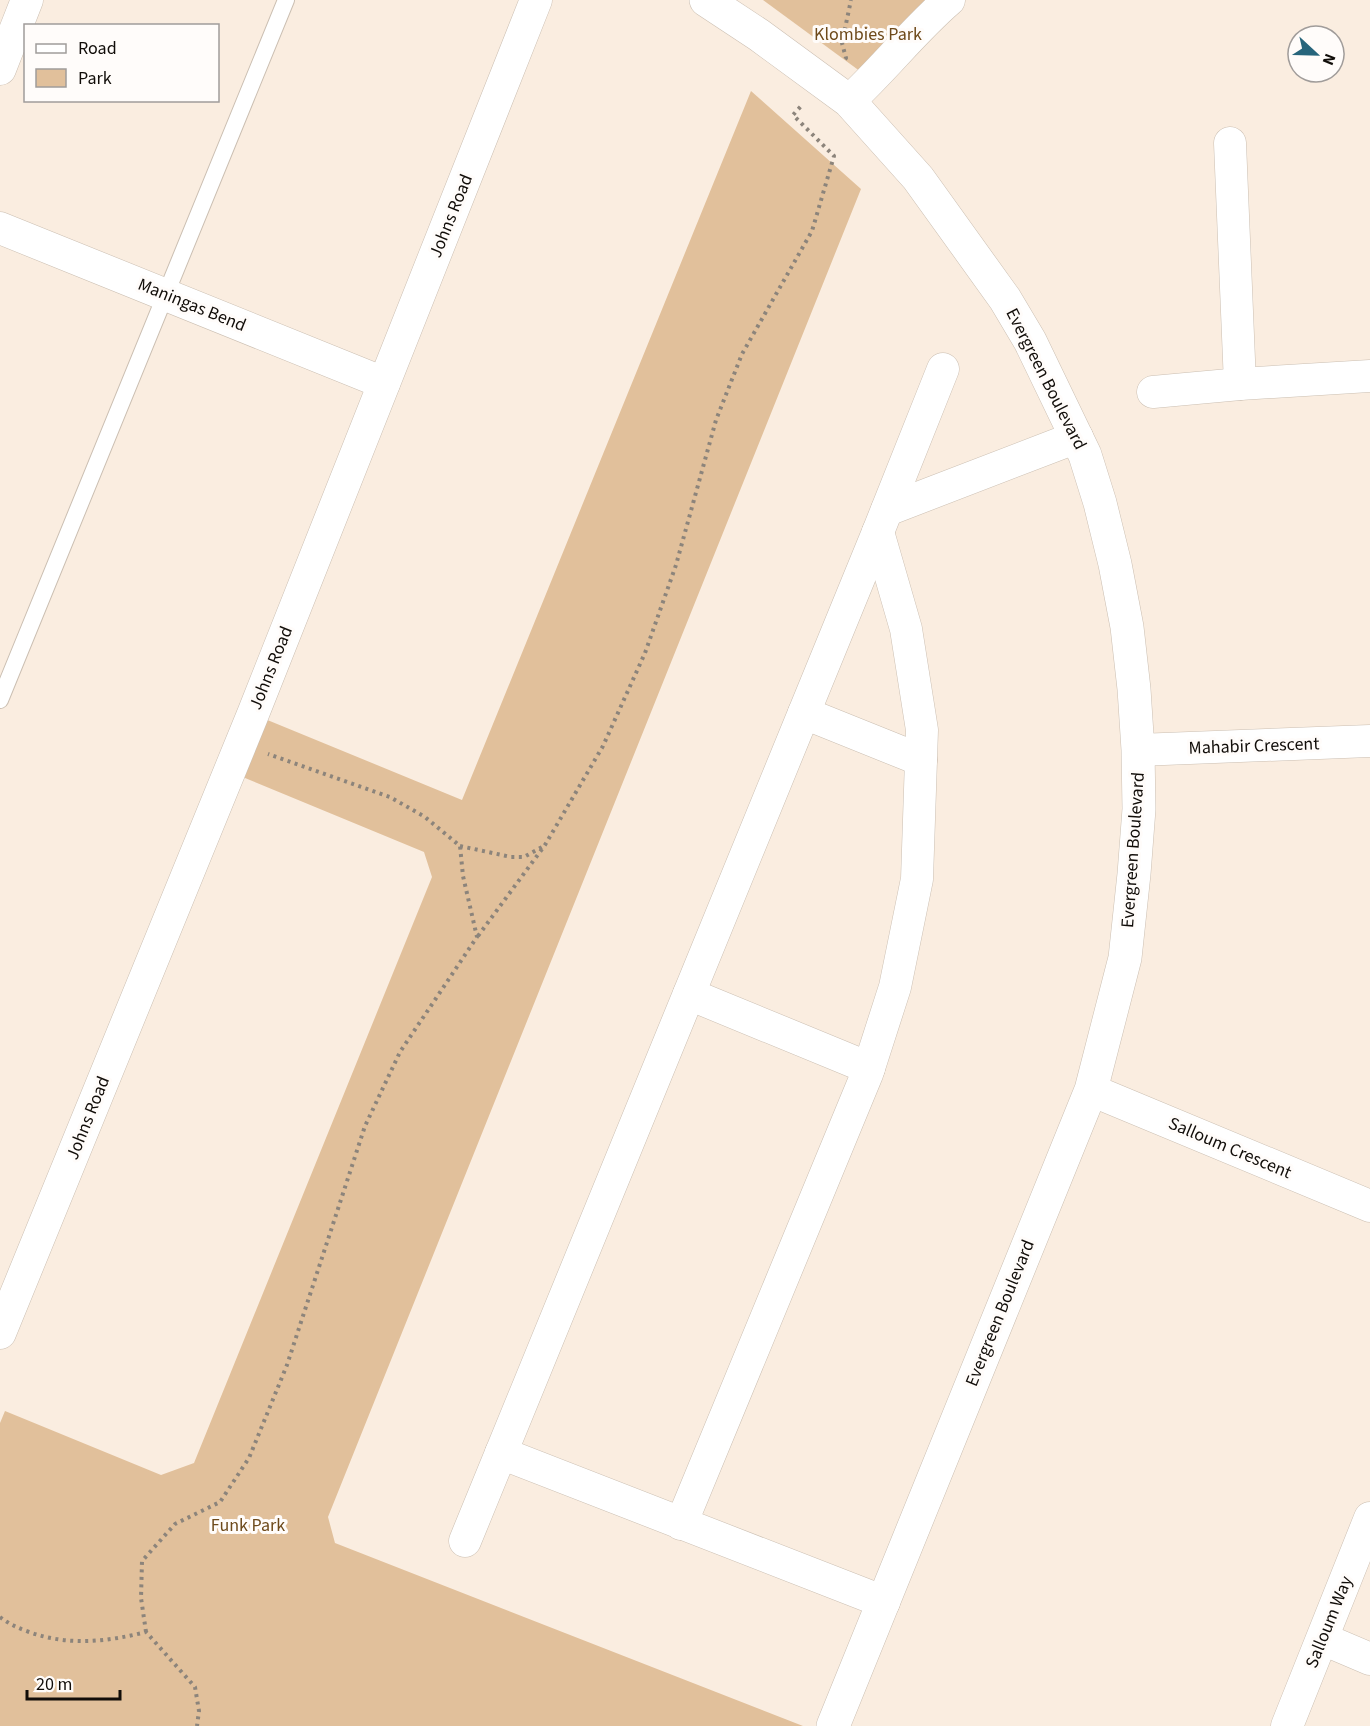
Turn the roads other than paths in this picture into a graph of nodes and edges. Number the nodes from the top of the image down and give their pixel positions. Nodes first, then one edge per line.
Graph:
1 (27, 0) edge
2 (286, 0) edge
3 (536, 0) edge
4 (706, 0) edge
5 (949, 0) edge
6 (0, 69) edge
7 (849, 101) junction
8 (1230, 142) dead end
9 (0, 228) edge
10 (164, 294) junction
11 (943, 369) dead end
12 (1370, 376) edge
13 (384, 383) junction
14 (1240, 384) junction
15 (1153, 392) dead end
16 (1077, 437) junction
17 (883, 521) junction
18 (0, 699) edge
19 (804, 713) junction
20 (1370, 741) edge
21 (1138, 750) junction
22 (921, 760) junction
23 (689, 994) junction
24 (869, 1068) junction
25 (1091, 1090) junction
26 (1370, 1206) edge
27 (0, 1333) edge
28 (501, 1453) junction
29 (1370, 1518) edge
30 (681, 1524) junction
31 (465, 1541) dead end
32 (884, 1602) junction
33 (1323, 1639) junction
34 (1370, 1659) edge
35 (833, 1726) edge
36 (1287, 1726) edge

1 - 6 street
2 - 10 lane
3 - 13 street, Johns Road
4 - 7 street, Evergreen Boulevard
5 - 7 street
7 - 16 street, Evergreen Boulevard
8 - 14 street
9 - 10 street, Maningas Bend
10 - 13 street, Maningas Bend
10 - 18 lane
11 - 17 street
12 - 14 street
13 - 27 street, Johns Road
14 - 15 street
16 - 17 street
16 - 21 street, Evergreen Boulevard
17 - 19 street
17 - 22 street
19 - 22 street
19 - 23 street
20 - 21 street, Mahabir Crescent
21 - 25 street, Evergreen Boulevard
22 - 24 street
23 - 24 street
23 - 28 street
24 - 30 street
25 - 26 street, Salloum Crescent
25 - 32 street, Evergreen Boulevard
28 - 30 street
28 - 31 street
29 - 33 street, Salloum Way
30 - 32 street
32 - 35 street, Evergreen Boulevard
33 - 34 street
33 - 36 street, Salloum Way

